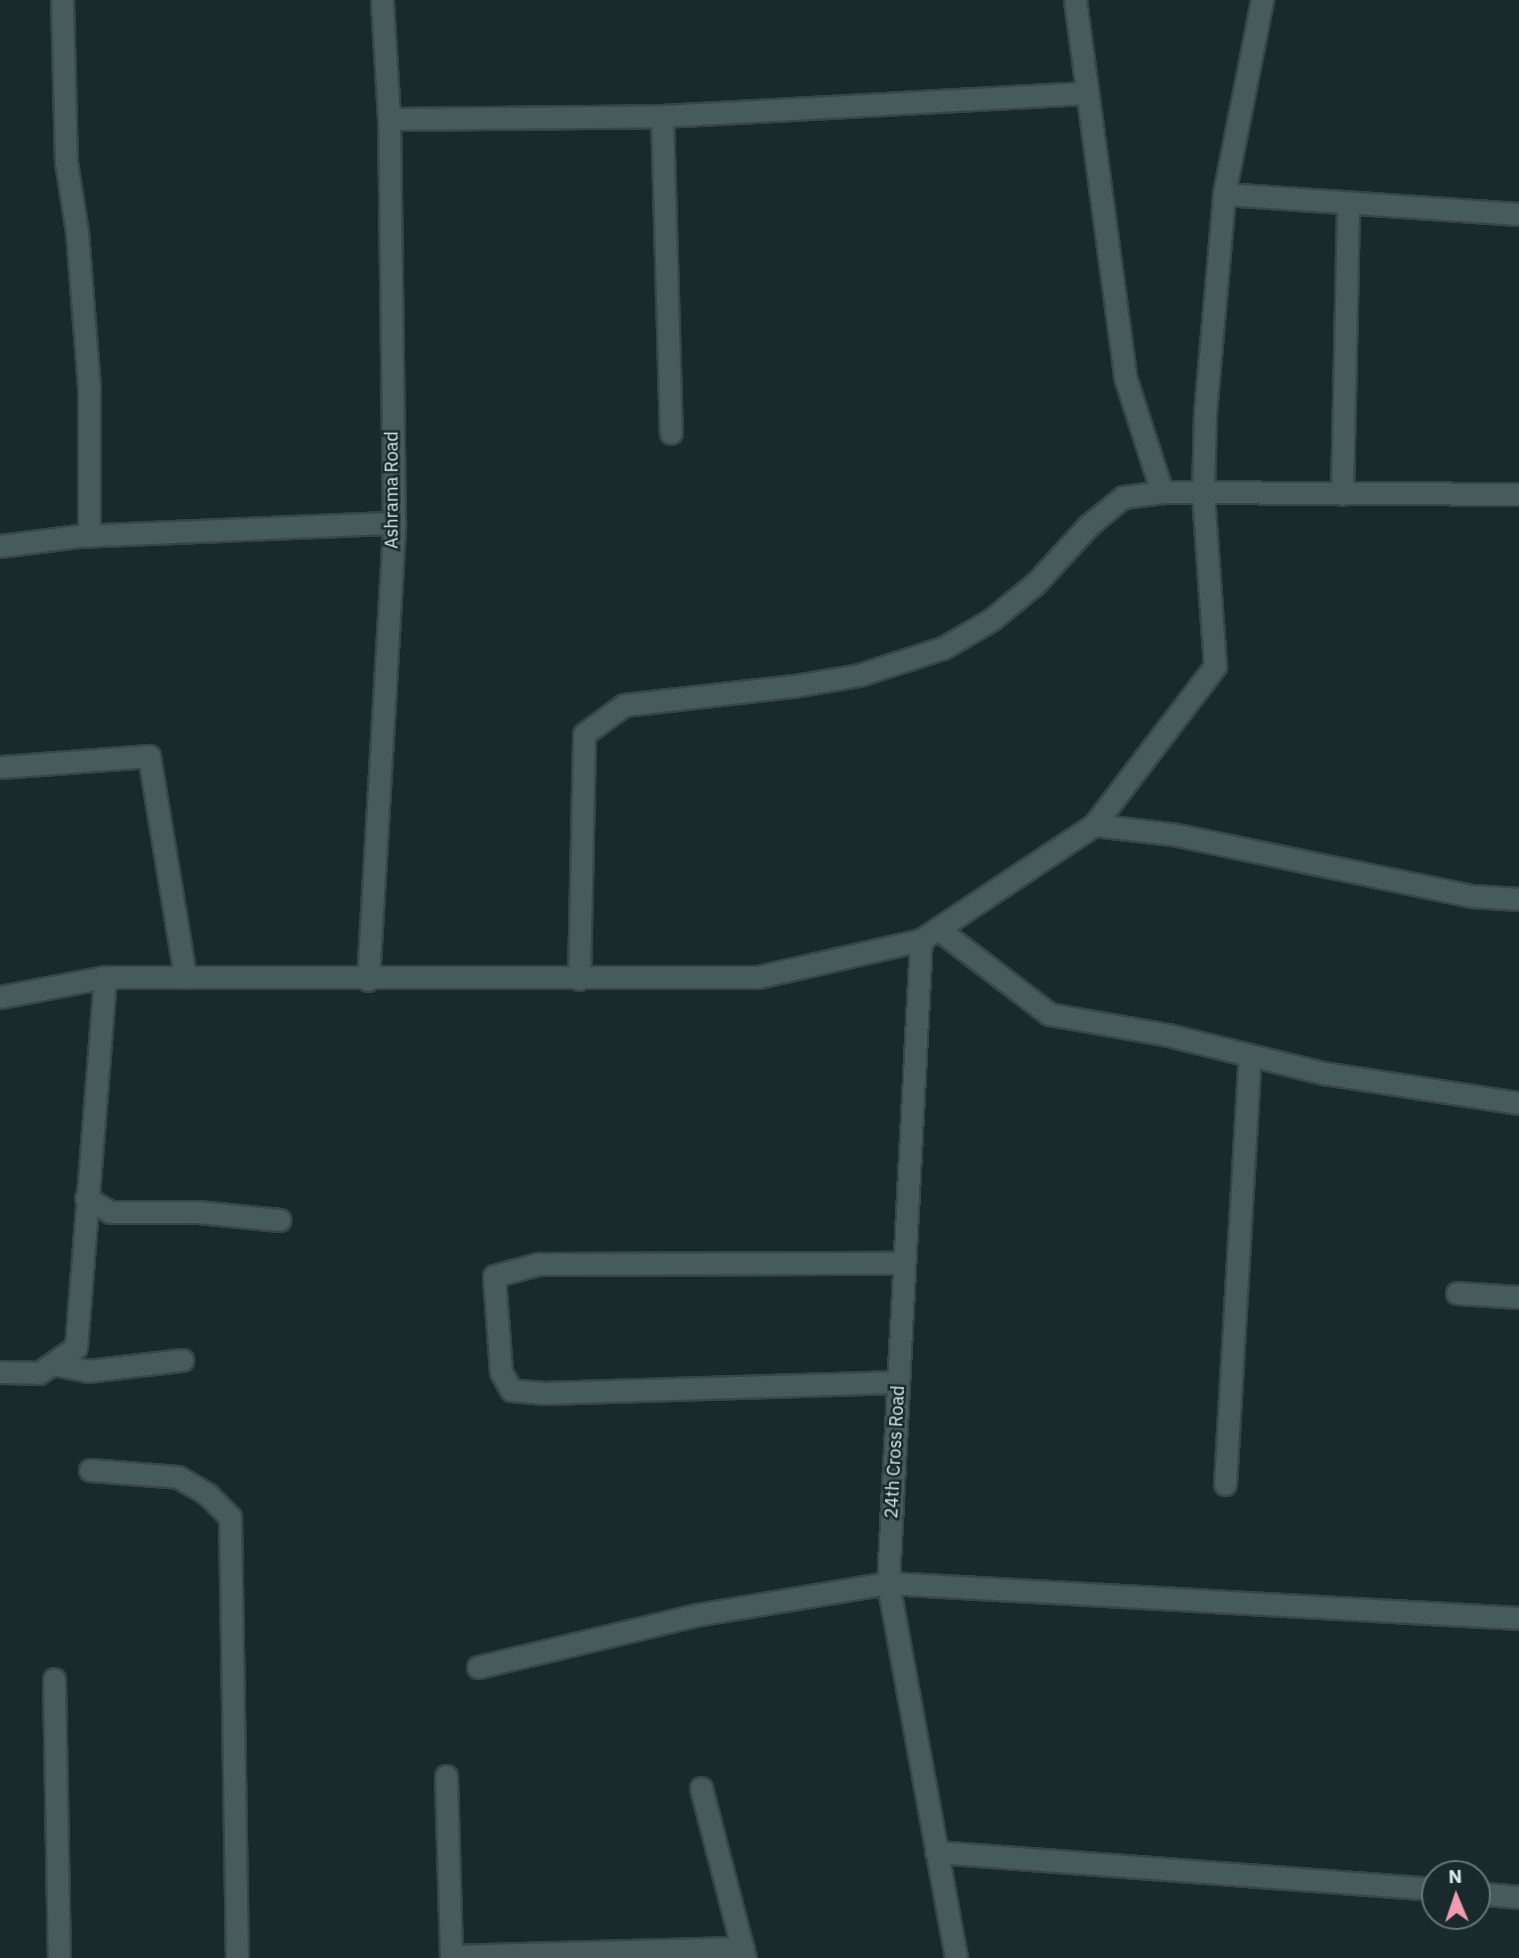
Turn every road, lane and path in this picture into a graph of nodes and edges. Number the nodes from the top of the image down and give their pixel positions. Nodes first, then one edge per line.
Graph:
1 (62, 0) edge
2 (382, 0) edge
3 (1075, 0) edge
4 (1262, 0) edge
5 (1085, 93) junction
6 (662, 116) junction
7 (389, 119) junction
8 (1224, 194) junction
9 (1348, 202) junction
10 (1519, 214) edge
11 (671, 433) dead end
12 (1162, 492) junction
13 (1203, 494) junction
14 (1342, 494) junction
15 (1519, 494) edge
16 (394, 523) junction
17 (89, 536) junction
18 (0, 546) edge
19 (0, 767) edge
20 (1094, 825) junction
21 (1519, 899) edge
22 (930, 934) junction
23 (105, 976) junction
24 (185, 977) junction
25 (579, 979) junction
26 (368, 980) junction
27 (0, 998) edge
28 (1250, 1056) junction
29 (1519, 1103) edge
30 (86, 1198) junction
31 (280, 1220) dead end
32 (904, 1263) junction
33 (1457, 1293) dead end
34 (1519, 1297) edge
35 (181, 1360) dead end
36 (53, 1364) junction
37 (0, 1372) edge
38 (898, 1382) junction
39 (90, 1469) dead end
40 (1225, 1484) dead end
41 (888, 1583) junction
42 (1519, 1618) edge
43 (478, 1668) dead end
44 (54, 1679) dead end
45 (446, 1776) dead end
46 (701, 1788) dead end
47 (936, 1852) junction
48 (1421, 1888) edge
49 (1491, 1894) edge
50 (1519, 1897) edge
51 (744, 1953) edge
52 (451, 1957) edge
53 (59, 1958) edge
54 (237, 1958) edge
55 (956, 1958) edge

1 - 17 street
2 - 7 street, Ashrama Road
3 - 5 street
4 - 8 street
5 - 6 street
5 - 12 street
6 - 7 street
6 - 11 street
7 - 16 street, Ashrama Road
8 - 9 street
8 - 13 street
9 - 10 street
9 - 14 street
12 - 13 street
12 - 25 street
13 - 14 street
13 - 20 street
14 - 15 street
16 - 17 street
16 - 26 street, Ashrama Road
17 - 18 street
19 - 24 street
20 - 21 street
20 - 22 street
22 - 25 street
22 - 28 street
22 - 32 street, 24th Cross Road
23 - 24 street
23 - 27 street
23 - 30 street
24 - 26 street
25 - 26 street
28 - 29 street
28 - 40 street
30 - 31 street
30 - 36 street
32 - 38 street, 24th Cross Road
32 - 38 street
33 - 34 street
35 - 36 street
36 - 37 street
38 - 41 street, 24th Cross Road
39 - 54 street
41 - 42 street
41 - 43 street
41 - 47 street, 24th Cross Road
44 - 53 street
45 - 52 street
46 - 51 street
47 - 48 street
47 - 55 street, 24th Cross Road
49 - 50 street
51 - 52 street

